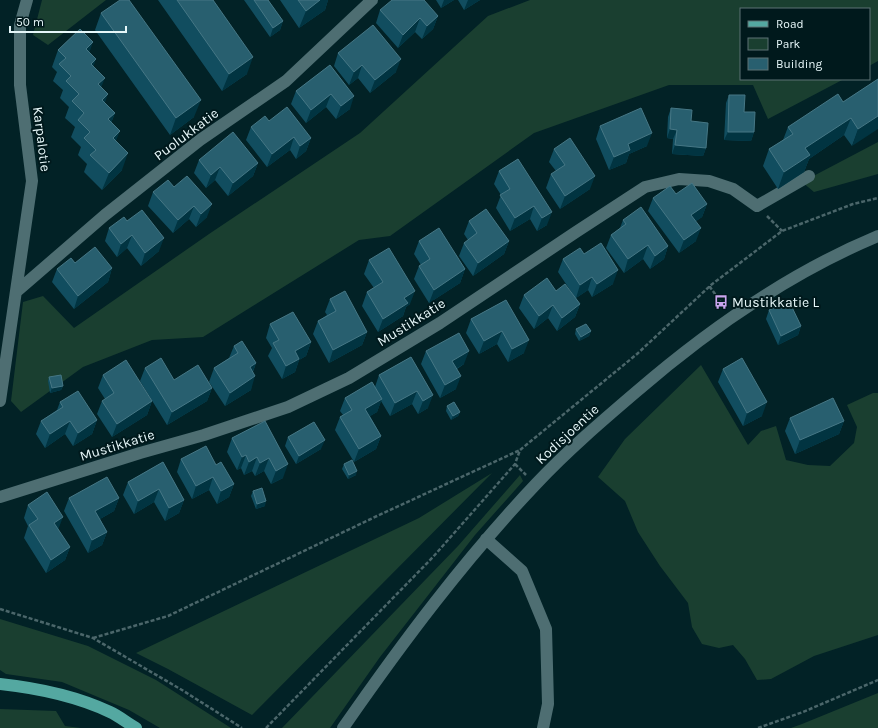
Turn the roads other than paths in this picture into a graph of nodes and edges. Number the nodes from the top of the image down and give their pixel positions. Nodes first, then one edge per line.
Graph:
1 (27, 0) edge
2 (372, 0) edge
3 (809, 176) dead end
4 (878, 236) edge
5 (16, 292) junction
6 (2, 372) edge
7 (0, 401) edge
8 (0, 497) edge
9 (486, 539) junction
10 (0, 684) edge
11 (136, 728) edge
12 (343, 728) edge
13 (543, 728) edge

1 - 5 street, Karpalotie
2 - 5 street, Puolukkatie
3 - 8 street, Mustikkatie
4 - 9 street, Kodisjoentie
5 - 6 street, Karpalotie
6 - 7 street, Karpalotie
9 - 12 street, Kodisjoentie
9 - 13 street
10 - 11 main road

